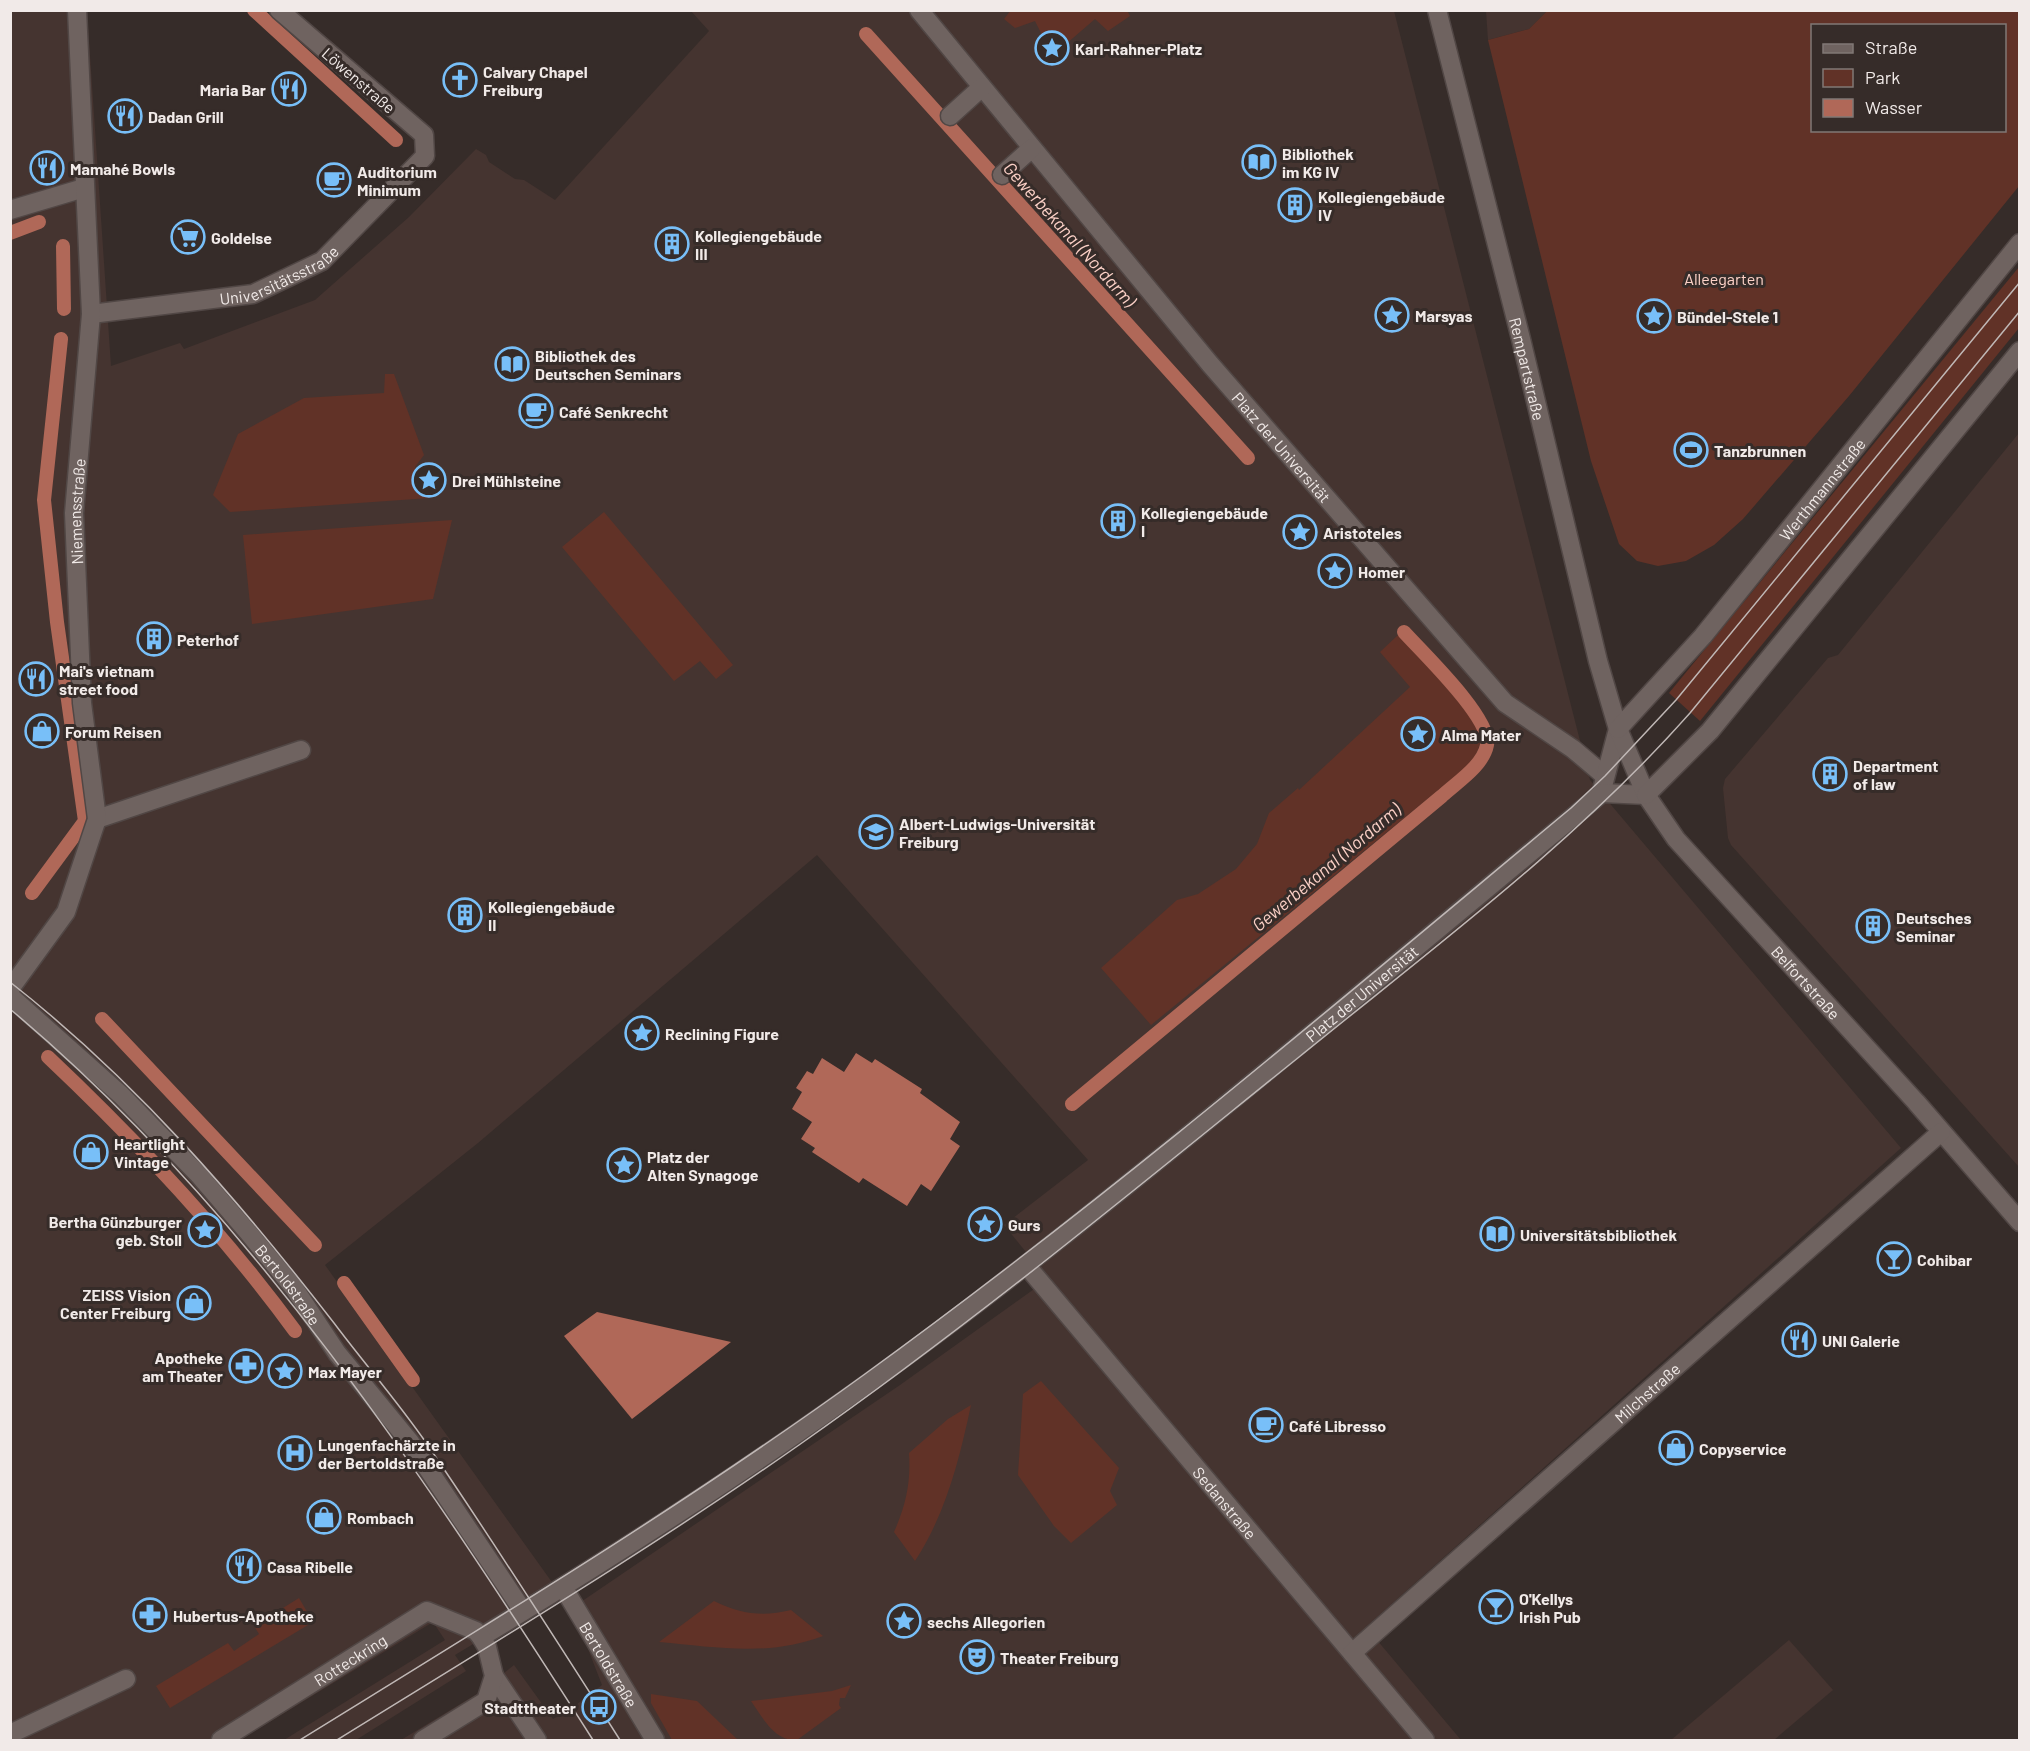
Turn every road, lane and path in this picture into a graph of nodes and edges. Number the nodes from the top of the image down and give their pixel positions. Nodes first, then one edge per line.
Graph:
1 (77, 10) edge
2 (279, 10) edge
3 (920, 10) edge
4 (1437, 10) edge
5 (982, 87) junction
6 (950, 116) dead end
7 (1032, 148) junction
8 (425, 156) joint
9 (1002, 175) dead end
10 (84, 188) junction
11 (10, 210) edge
12 (2019, 243) edge
13 (91, 314) junction
14 (2019, 351) edge
15 (1618, 729) junction
16 (301, 750) dead end
17 (1603, 785) junction
18 (1646, 795) junction
19 (98, 819) junction
20 (10, 989) edge
21 (10, 996) edge
22 (1941, 1132) junction
23 (2019, 1222) edge
24 (1026, 1265) junction
25 (563, 1587) junction
26 (523, 1611) junction
27 (481, 1637) junction
28 (1352, 1653) junction
29 (495, 1676) junction
30 (126, 1679) dead end
31 (10, 1734) edge
32 (221, 1740) edge
33 (423, 1740) edge
34 (537, 1740) edge
35 (655, 1740) edge
36 (1425, 1740) edge

1 - 10 street, Niemensstraße
2 - 8 street, Löwenstraße
3 - 5 street, Platz der Universität
4 - 15 street, Rempartstraße
5 - 6 street
5 - 7 street, Platz der Universität
7 - 9 street
7 - 17 street, Platz der Universität
8 - 13 street, Universitätsstraße
10 - 11 street
10 - 13 street, Niemensstraße
12 - 15 street, Werthmannstraße
13 - 19 street, Niemensstraße
14 - 18 street
15 - 17 street
15 - 18 street, Belfortstraße
16 - 19 street
17 - 18 street
17 - 24 street, Platz der Universität
18 - 22 street, Belfortstraße
19 - 20 street, Niemensstraße
21 - 26 street, Bertoldstraße
22 - 23 street, Belfortstraße
22 - 28 street, Milchstraße
24 - 25 street
24 - 28 street, Sedanstraße
25 - 26 street
25 - 35 street, Bertoldstraße
26 - 27 street
27 - 29 street
27 - 32 street, Rotteckring
28 - 36 street, Sedanstraße
29 - 33 street
29 - 34 street
30 - 31 street

